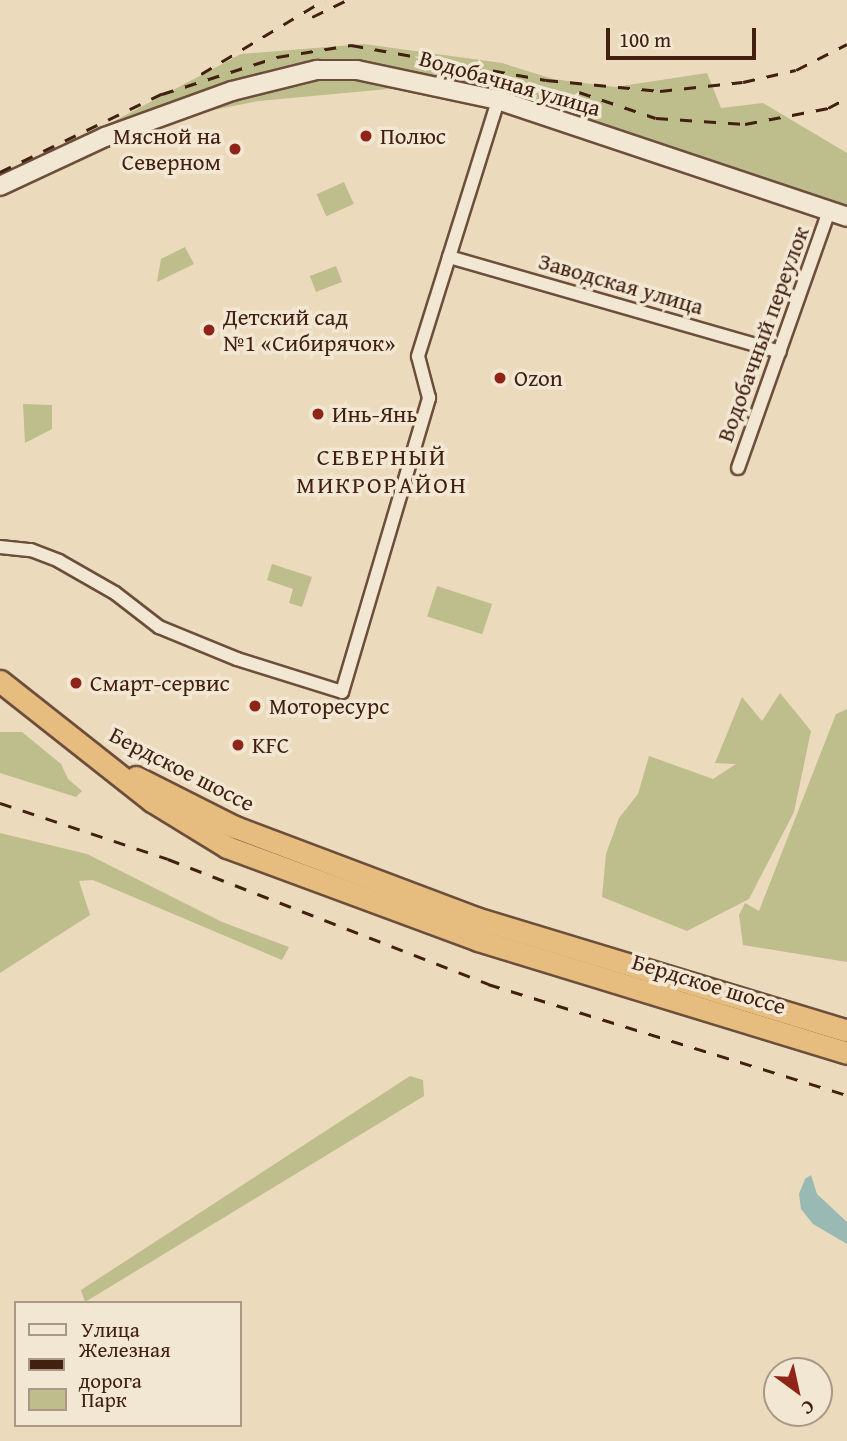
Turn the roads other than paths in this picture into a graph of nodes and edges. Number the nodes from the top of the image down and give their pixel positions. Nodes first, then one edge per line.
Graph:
1 (498, 100) junction
2 (0, 186) edge
3 (828, 214) junction
4 (847, 217) edge
5 (449, 257) junction
6 (780, 352) junction
7 (738, 468) dead end
8 (0, 547) edge
9 (0, 681) edge
10 (82, 747) junction
11 (847, 1031) edge
12 (847, 1053) edge

1 - 2 street, Водобачная улица
1 - 3 street, Водобачная улица
1 - 5 street
3 - 4 street, Водобачная улица
3 - 6 street, Водобачный переулок
5 - 6 street, Заводская улица
5 - 8 street
6 - 7 street, Водобачный переулок
9 - 10 highway
10 - 11 highway, Бердское шоссе
10 - 12 highway, Бердское шоссе

